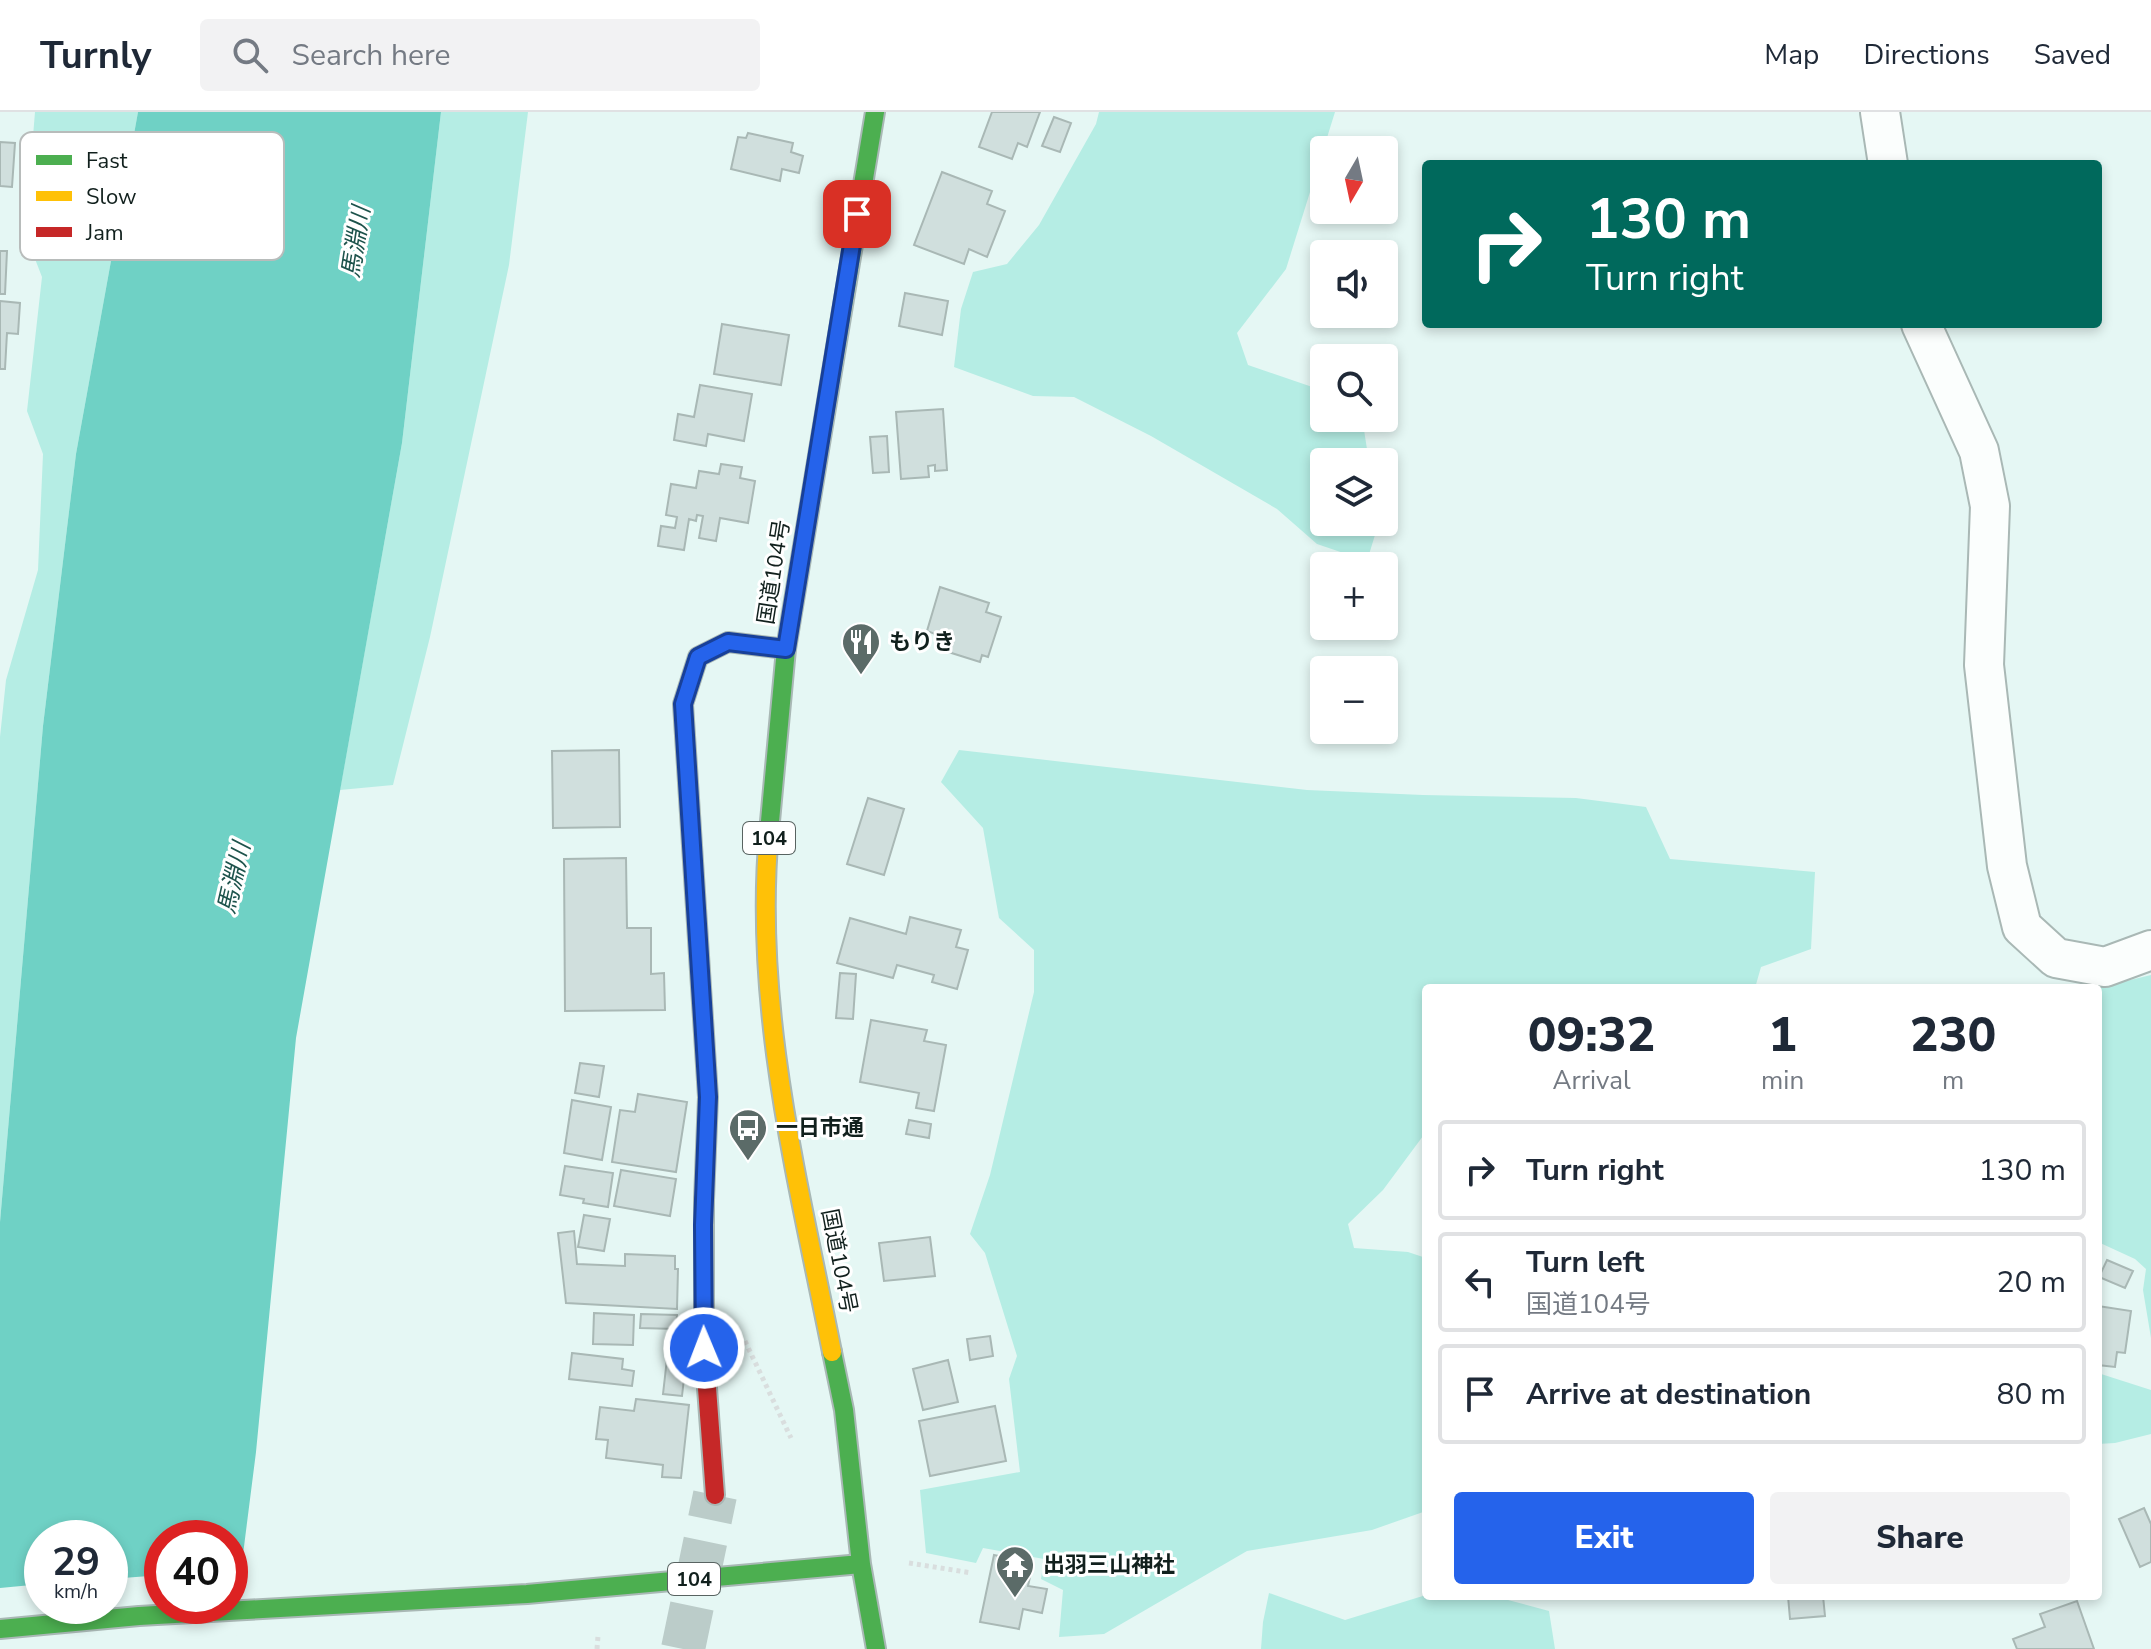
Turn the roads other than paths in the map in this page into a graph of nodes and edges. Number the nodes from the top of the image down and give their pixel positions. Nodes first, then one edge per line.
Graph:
1 (875, 112) edge
2 (1880, 112) edge
3 (1887, 160) edge
4 (1923, 328) edge
5 (786, 649) junction
6 (2151, 950) edge
7 (715, 1495) tunnel mouth
8 (861, 1564) junction
9 (0, 1629) edge
10 (876, 1649) edge

1 - 5 main road, 国道104号 / 104
2 - 3 street
4 - 6 street
5 - 7 main road
5 - 8 main road, 国道104号 / 104
8 - 9 main road, 104
8 - 10 main road, 国道104号

